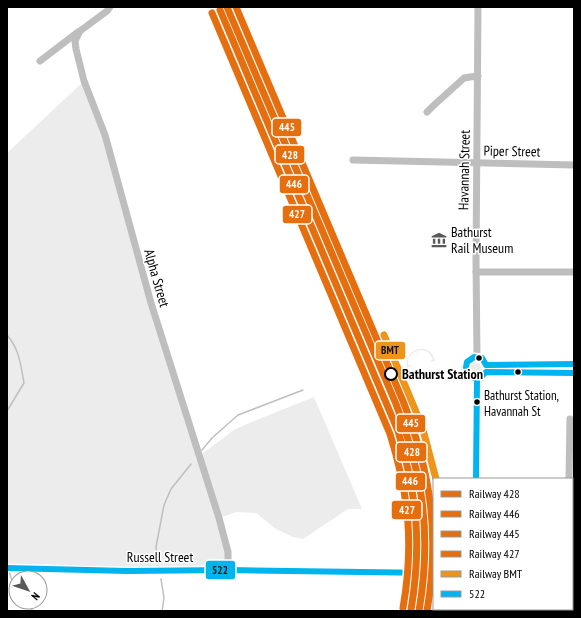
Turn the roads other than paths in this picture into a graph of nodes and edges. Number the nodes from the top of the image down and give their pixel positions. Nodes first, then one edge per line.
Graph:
1 (110, 7) edge
2 (478, 7) edge
3 (80, 31) junction
4 (40, 61) dead end
5 (478, 76) junction
6 (427, 112) dead end
7 (353, 160) dead end
8 (477, 163) junction
9 (574, 164) edge
10 (476, 272) junction
11 (574, 272) edge
12 (477, 357) junction
13 (539, 363) junction
14 (486, 364) junction
15 (574, 364) edge
16 (486, 372) junction
17 (538, 372) junction
18 (574, 372) edge
19 (477, 378) junction
20 (570, 419) dead end
21 (476, 478) edge
22 (569, 478) edge
23 (7, 568) edge
24 (228, 570) junction
25 (433, 573) edge

1 - 3 street
2 - 5 street, Havannah Street
3 - 4 street
3 - 24 street, Alpha Street
5 - 6 street
5 - 8 street, Havannah Street
7 - 8 street, Piper Street
8 - 9 street, Piper Street
8 - 10 street, Havannah Street
10 - 11 street
10 - 12 street, Havannah Street
12 - 14 street
12 - 19 street
13 - 14 street
13 - 15 street
13 - 17 street
14 - 16 street
16 - 17 street
16 - 19 street
17 - 18 street
19 - 21 street
20 - 22 street
23 - 24 street, Russell Street
24 - 25 street, Russell Street

